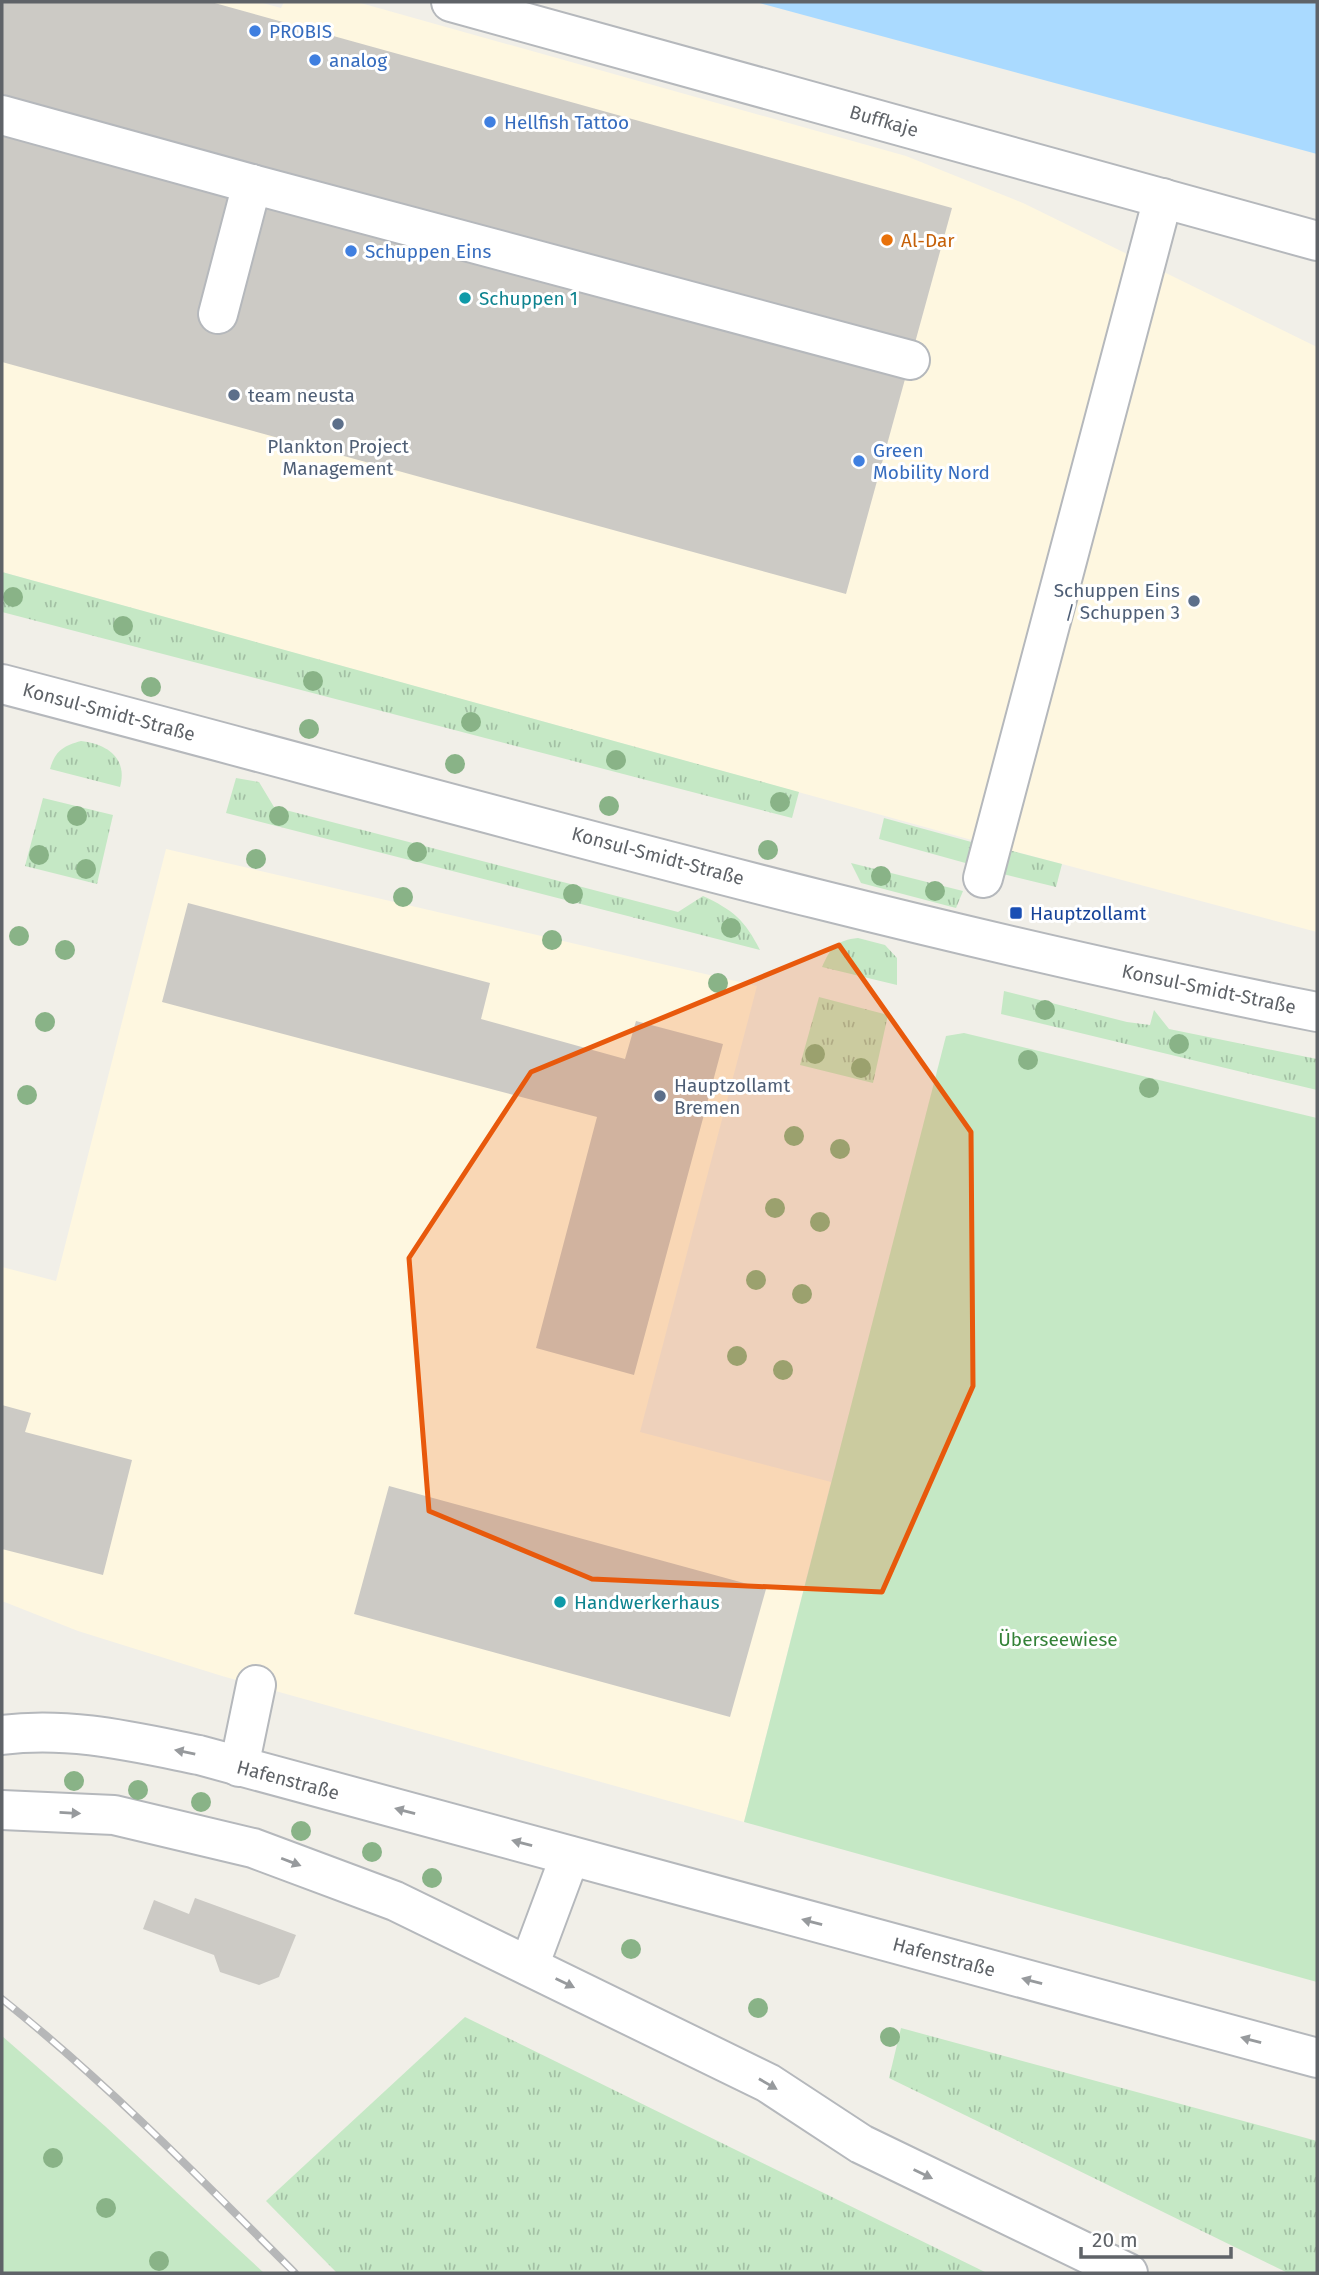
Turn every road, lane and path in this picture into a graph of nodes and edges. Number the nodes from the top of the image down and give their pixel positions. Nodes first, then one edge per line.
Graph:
1 (451, 2) edge
2 (2, 115) edge
3 (252, 184) junction
4 (1163, 198) junction
5 (1317, 241) edge
6 (218, 314) dead end
7 (911, 360) dead end
8 (2, 684) edge
9 (983, 878) dead end
10 (1317, 1012) edge
11 (256, 1685) dead end
12 (2, 1735) edge
13 (239, 1766) junction
14 (2, 1810) edge
15 (570, 1856) junction
16 (529, 1966) junction
17 (1317, 2058) edge
18 (1128, 2273) edge

1 - 4 street, Buffkaje
2 - 3 street
3 - 6 street
3 - 7 street
4 - 5 street, Buffkaje
4 - 9 street
8 - 10 street, Konsul-Smidt-Straße
11 - 13 street
13 -> 12 street, Hafenstraße
15 -> 13 street, Hafenstraße
14 -> 16 street
15 - 16 street
17 -> 15 street, Hafenstraße
16 -> 18 street

